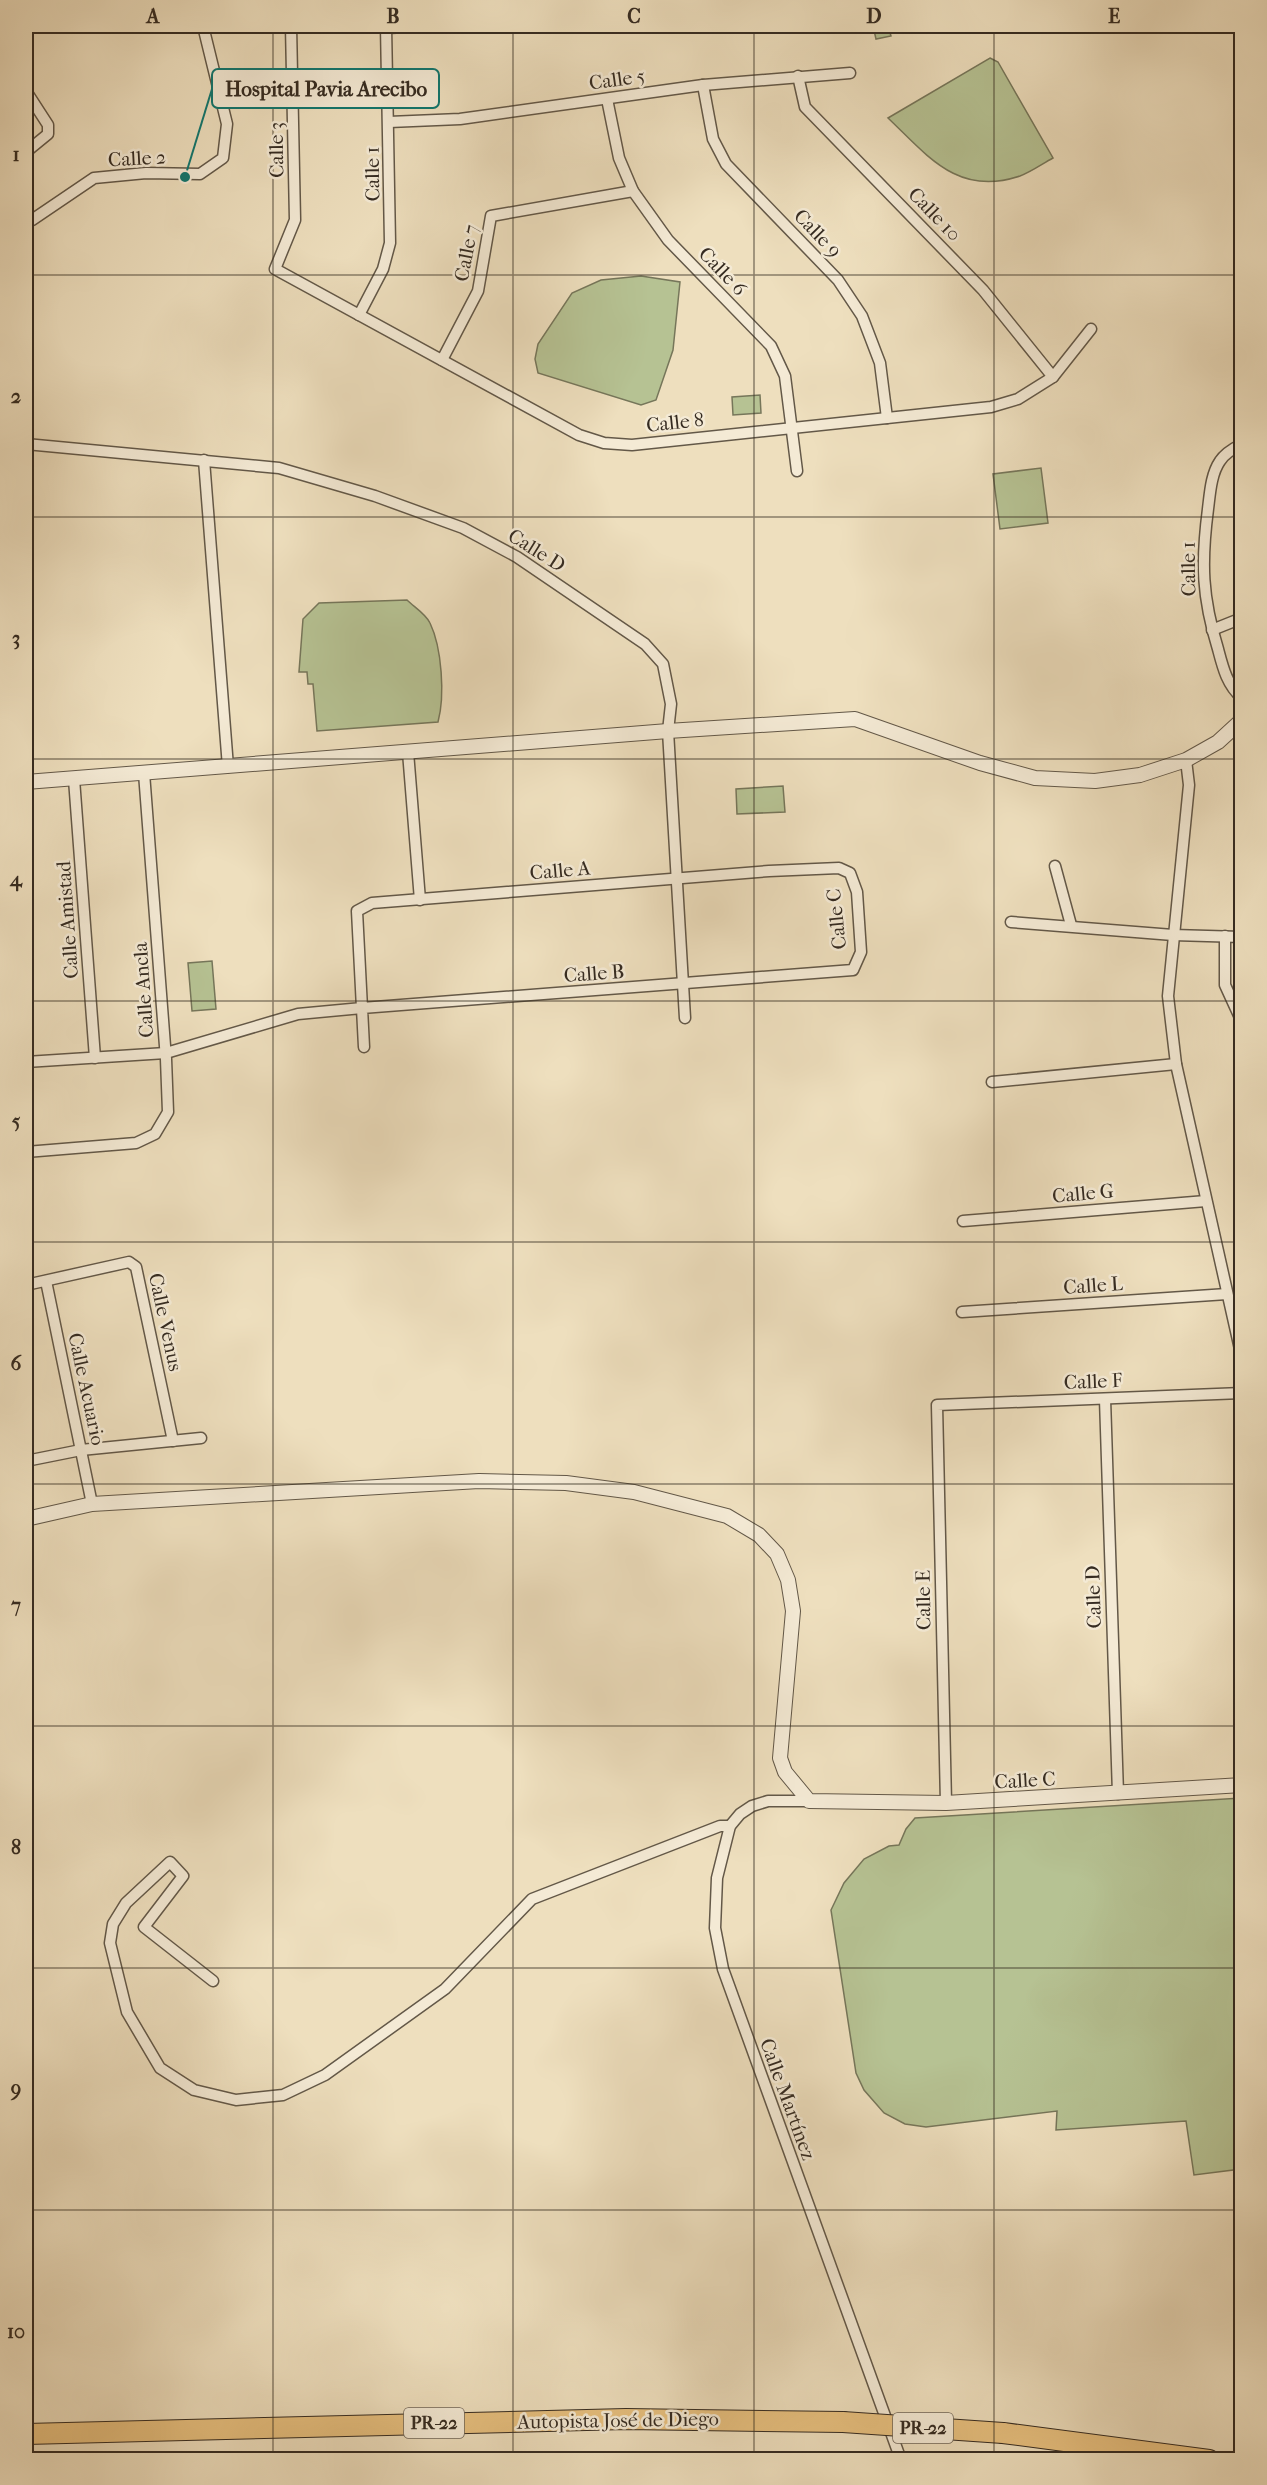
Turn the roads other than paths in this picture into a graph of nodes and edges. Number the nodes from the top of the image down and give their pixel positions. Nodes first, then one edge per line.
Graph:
1 (203, 26) edge
2 (291, 26) edge
3 (428, 26) edge
4 (386, 27) edge
5 (850, 73) dead end
6 (798, 76) junction
7 (703, 85) junction
8 (26, 91) edge
9 (607, 99) junction
10 (389, 122) junction
11 (26, 152) edge
12 (633, 191) junction
13 (32, 220) dead end
14 (275, 269) joint
15 (359, 315) junction
16 (1091, 329) dead end
17 (442, 360) junction
18 (1053, 377) junction
19 (887, 418) junction
20 (792, 428) junction
21 (26, 444) edge
22 (1242, 444) edge
23 (204, 460) junction
24 (796, 471) dead end
25 (1242, 618) edge
26 (1212, 630) junction
27 (1242, 698) edge
28 (1242, 720) edge
29 (668, 731) junction
30 (408, 752) junction
31 (1186, 760) junction
32 (228, 767) junction
33 (144, 773) junction
34 (74, 779) junction
35 (26, 782) edge
36 (1055, 866) dead end
37 (850, 873) joint
38 (676, 879) junction
39 (420, 900) junction
40 (1011, 922) dead end
41 (1071, 926) junction
42 (1173, 935) junction
43 (1225, 936) junction
44 (1242, 937) edge
45 (828, 972) joint
46 (683, 984) junction
47 (362, 1008) junction
48 (685, 1018) dead end
49 (1242, 1022) edge
50 (26, 1043) edge
51 (364, 1047) dead end
52 (166, 1053) junction
53 (95, 1058) junction
54 (26, 1062) edge
55 (1176, 1065) junction
56 (992, 1082) dead end
57 (26, 1152) edge
58 (1206, 1201) junction
59 (963, 1221) dead end
60 (46, 1281) junction
61 (26, 1285) edge
62 (1227, 1294) junction
63 (962, 1312) dead end
64 (1242, 1358) edge
65 (1242, 1393) edge
66 (1105, 1399) junction
67 (946, 1405) joint
68 (201, 1438) dead end
69 (173, 1441) junction
70 (81, 1450) junction
71 (26, 1461) edge
72 (92, 1504) junction
73 (26, 1519) edge
74 (1242, 1785) edge
75 (1118, 1794) junction
76 (809, 1801) junction
77 (946, 1803) junction
78 (730, 1826) junction
79 (213, 1981) dead end
80 (26, 2434) edge
81 (901, 2460) edge
82 (1209, 2460) edge

1 - 13 street, Calle 2
2 - 14 street, Calle 3
3 - 4 street
4 - 10 street, Calle 1
5 - 6 street, Calle 5
6 - 7 street, Calle 5
6 - 18 street, Calle 10
7 - 9 street, Calle 5
7 - 19 street, Calle 9
8 - 11 street
9 - 10 street, Calle 5
9 - 12 street, Calle 6
10 - 15 street, Calle 1
12 - 17 street, Calle 7
12 - 20 street, Calle 6
14 - 15 street, Calle 8
15 - 17 street, Calle 8
16 - 18 street, Calle 8
17 - 20 street, Calle 8
18 - 19 street, Calle 8
19 - 20 street, Calle 8
20 - 24 street, Calle 6
21 - 23 street, Calle D
22 - 26 street, Calle 1
23 - 29 street, Calle D
23 - 32 street
25 - 26 street
26 - 27 street, Calle 1
28 - 31 street
29 - 30 street
29 - 31 street
29 - 38 street, Calle D
30 - 32 street
30 - 39 street
31 - 42 street
32 - 33 street
33 - 34 street
33 - 52 street, Calle Ancla
34 - 35 street
34 - 53 street, Calle Amistad
36 - 41 street
37 - 38 street, Calle A
37 - 45 street, Calle C
38 - 39 street, Calle A
38 - 46 street, Calle D
39 - 47 street
40 - 41 street
41 - 42 street
42 - 43 street
42 - 55 street
43 - 44 street
43 - 49 street
45 - 46 street, Calle B
46 - 47 street, Calle B
46 - 48 street, Calle D
47 - 51 street
47 - 52 street, Calle B
50 - 54 street
52 - 53 street, Calle B
52 - 57 street, Calle Ancla
53 - 54 street, Calle B
55 - 56 street
55 - 58 street
58 - 59 street, Calle G
58 - 62 street
60 - 61 street
60 - 69 street, Calle Venus
60 - 70 street, Calle Acuario
62 - 63 street, Calle L
62 - 64 street
65 - 66 street, Calle F
66 - 67 street, Calle F
66 - 75 street, Calle D
67 - 77 street, Calle E
68 - 69 street
69 - 70 street
70 - 71 street
70 - 72 street, Calle Acuario
72 - 73 street
72 - 76 street
74 - 75 street, Calle C
75 - 77 street, Calle C
76 - 77 street, Calle C
76 - 78 street
78 - 79 street
78 - 81 street, Calle Martínez
80 - 82 highway, Autopista José de Diego / PR-22, bridge

